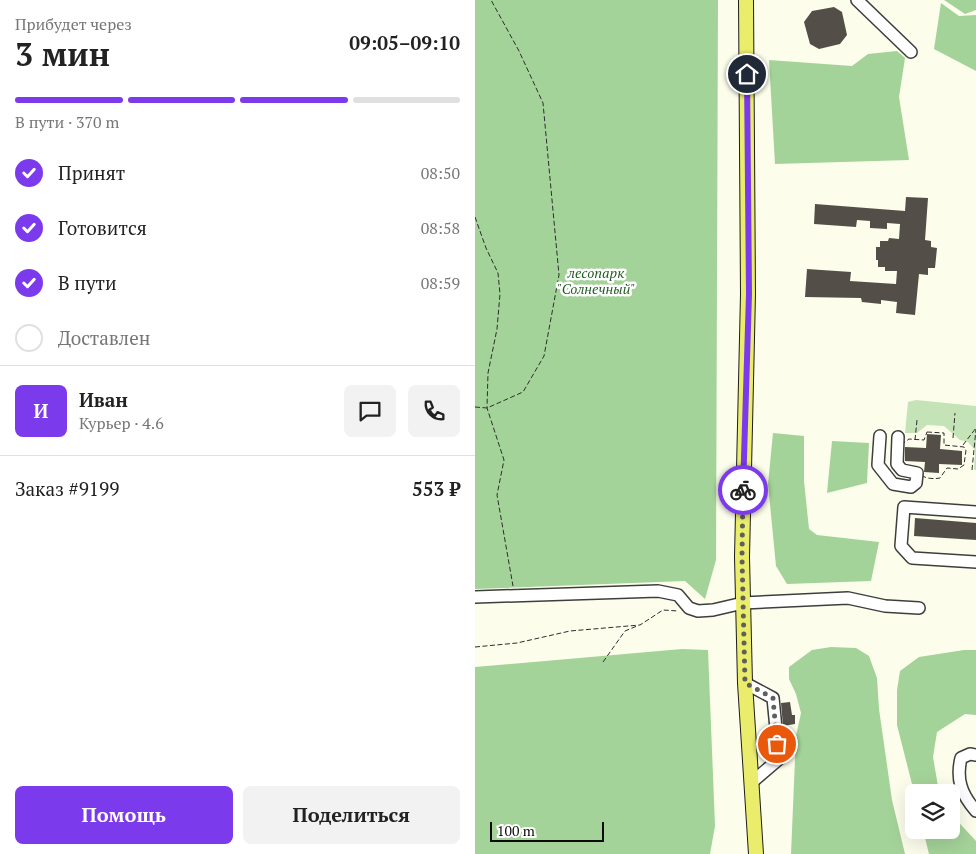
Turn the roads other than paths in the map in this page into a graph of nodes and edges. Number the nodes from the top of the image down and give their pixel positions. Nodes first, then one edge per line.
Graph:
1 (746, 0) edge
2 (857, 0) edge
3 (911, 52) dead end
4 (880, 436) dead end
5 (898, 437) dead end
6 (976, 512) edge
7 (976, 562) edge
8 (475, 597) edge
9 (743, 603) junction
10 (919, 608) dead end
11 (745, 683) junction
12 (976, 755) edge
13 (751, 783) junction
14 (976, 811) edge
15 (756, 854) edge

1 - 9 main road
2 - 3 lane
4 - 5 lane
6 - 7 lane
8 - 9 lane
9 - 10 lane
9 - 11 main road
11 - 13 main road
11 - 13 lane
12 - 14 lane
13 - 15 main road

